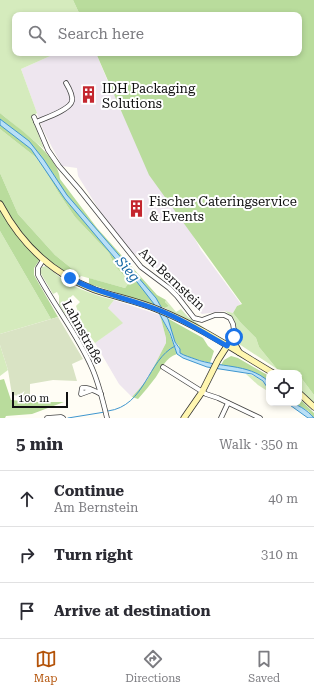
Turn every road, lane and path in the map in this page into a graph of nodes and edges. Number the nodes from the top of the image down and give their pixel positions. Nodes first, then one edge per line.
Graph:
1 (66, 83) dead end
2 (34, 117) dead end
3 (36, 122) junction
4 (0, 204) edge
5 (43, 260) junction
6 (234, 331) junction
7 (227, 346) junction
8 (239, 353) junction
9 (219, 358) junction
10 (163, 367) dead end
11 (268, 370) edge
12 (92, 390) dead end
13 (202, 392) junction
14 (101, 394) junction
15 (302, 396) edge
16 (228, 403) junction
17 (314, 407) edge
18 (107, 416) edge
19 (46, 418) edge
20 (62, 418) edge
21 (184, 418) edge
22 (221, 418) edge
23 (260, 418) edge

1 - 3 street
2 - 3 street, Am Bernstein
3 - 6 street, Am Bernstein
4 - 5 main road
5 - 7 main road
5 - 14 street, Lahnstraße
6 - 7 street
6 - 8 main road
7 - 8 main road
7 - 9 main road
8 - 9 main road
8 - 11 main road
9 - 13 main road
10 - 13 street
12 - 14 street
13 - 16 street
13 - 21 main road
14 - 18 street, Lahnstraße
15 - 17 main road
16 - 22 street
16 - 23 street
19 - 20 street

